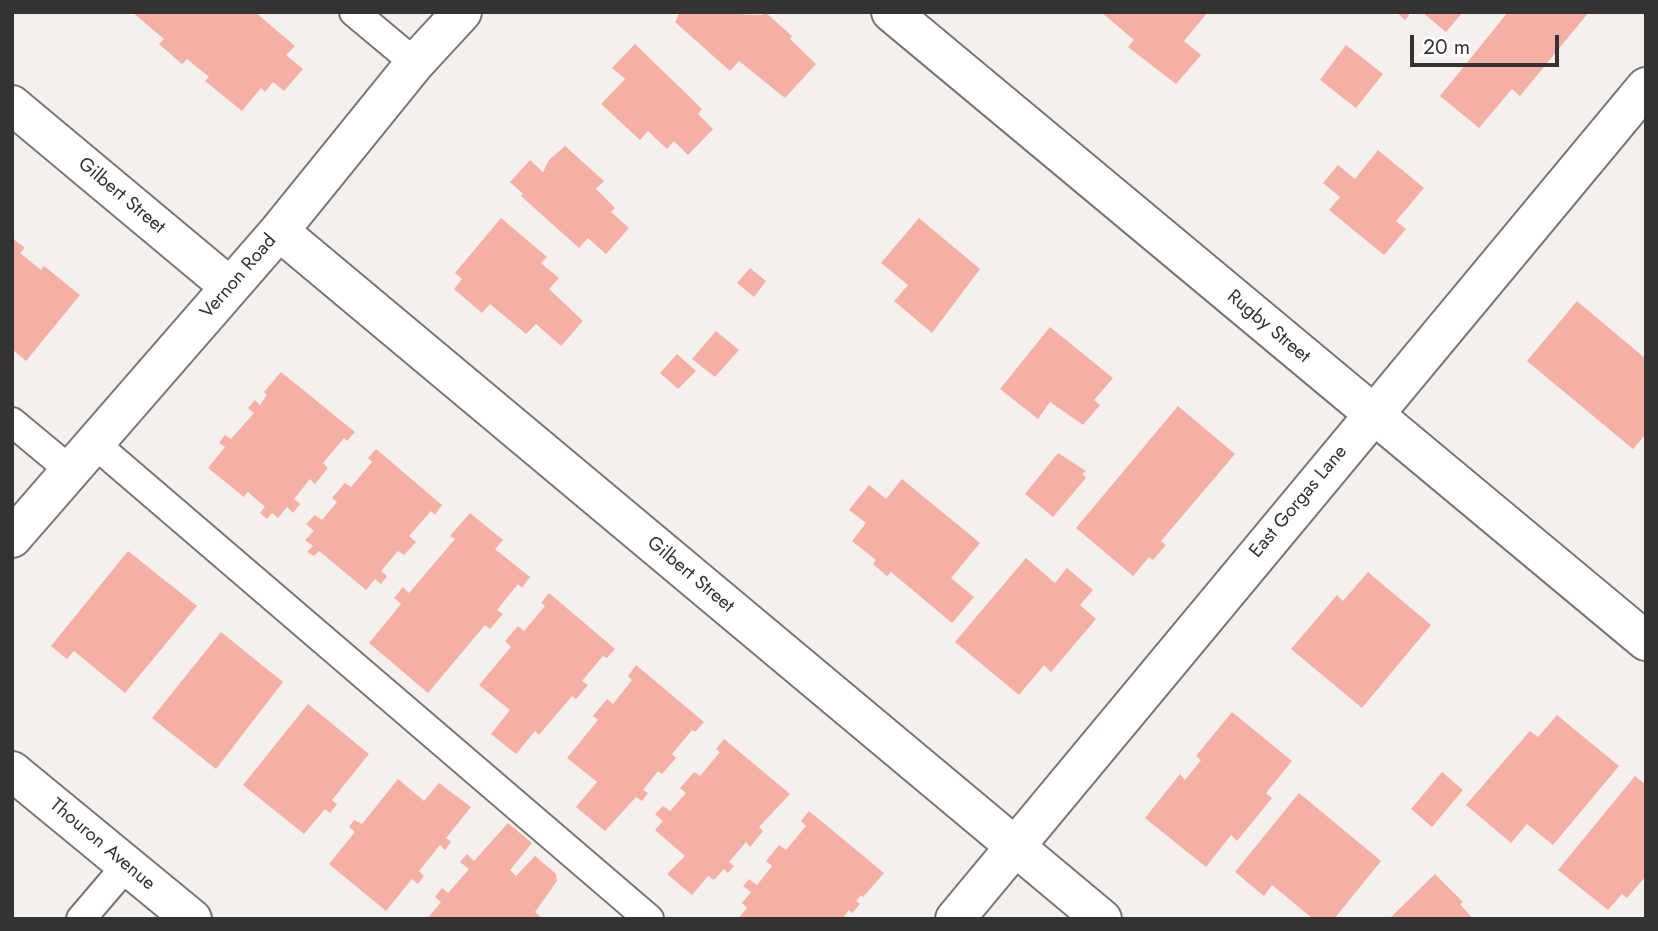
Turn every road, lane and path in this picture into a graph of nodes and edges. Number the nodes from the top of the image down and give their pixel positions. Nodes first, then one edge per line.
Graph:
1 (354, 12) edge
2 (462, 12) edge
3 (891, 12) edge
4 (415, 64) junction
5 (1646, 87) edge
6 (12, 106) edge
7 (279, 231) junction
8 (230, 288) junction
9 (1372, 413) junction
10 (12, 422) edge
11 (83, 457) junction
12 (12, 538) edge
13 (1646, 641) edge
14 (12, 771) edge
15 (1014, 846) junction
16 (127, 865) junction
17 (81, 919) edge
18 (192, 919) edge
19 (649, 919) edge
20 (954, 919) edge
21 (1102, 919) edge

1 - 4 lane
2 - 4 street, Vernon Road
3 - 9 street, Rugby Street
4 - 7 street, Vernon Road
5 - 9 street, East Gorgas Lane
6 - 8 street, Gilbert Street
7 - 8 street, Vernon Road
7 - 15 street, Gilbert Street
8 - 11 street, Vernon Road
9 - 13 street, Rugby Street
9 - 15 street, East Gorgas Lane
10 - 11 lane
11 - 12 street, Vernon Road
11 - 19 lane
14 - 16 street, Thouron Avenue
15 - 20 street, East Gorgas Lane
15 - 21 street, Gilbert Street
16 - 17 lane
16 - 18 street, Thouron Avenue

